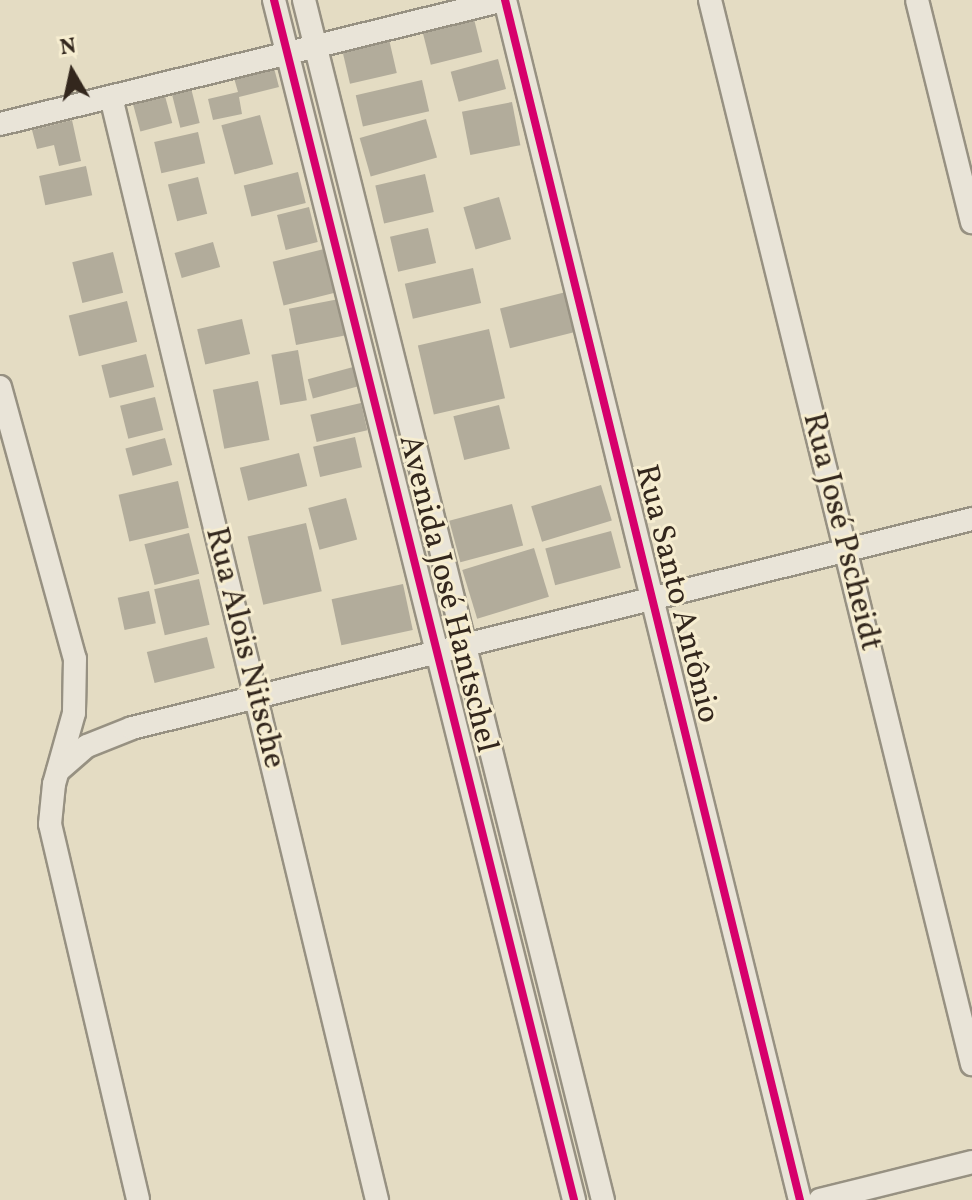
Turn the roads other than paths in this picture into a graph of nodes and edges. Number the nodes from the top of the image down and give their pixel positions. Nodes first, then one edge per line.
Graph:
1 (274, 0) edge
2 (304, 0) edge
3 (504, 0) edge
4 (710, 0) edge
5 (917, 0) edge
6 (316, 46) junction
7 (288, 53) junction
8 (111, 97) junction
9 (0, 124) edge
10 (972, 222) edge
11 (0, 387) edge
12 (972, 519) edge
13 (845, 550) junction
14 (652, 599) junction
15 (465, 646) junction
16 (437, 653) junction
17 (256, 698) junction
18 (58, 771) junction
19 (972, 1064) edge
20 (972, 1162) edge
21 (138, 1200) edge
22 (377, 1200) edge
23 (574, 1200) edge
24 (603, 1200) edge
25 (800, 1200) edge
26 (820, 1200) edge

1 - 7 street, Avenida José Hantschel
2 - 6 street, Avenida José Hantschel
3 - 6 street
3 - 14 street, Rua Santo Antônio
4 - 13 street, Rua José Pscheidt
5 - 10 street
6 - 7 street
6 - 15 street, Avenida José Hantschel
7 - 8 street
7 - 16 street, Avenida José Hantschel
8 - 9 street
8 - 17 street, Rua Alois Nitsche
11 - 18 street
12 - 13 street
13 - 14 street
13 - 19 street, Rua José Pscheidt
14 - 15 street
14 - 25 street, Rua Santo Antônio
15 - 16 street
15 - 24 street, Avenida José Hantschel
16 - 17 street
16 - 23 street, Avenida José Hantschel
17 - 18 street
17 - 22 street, Rua Alois Nitsche
18 - 21 street
20 - 26 street

